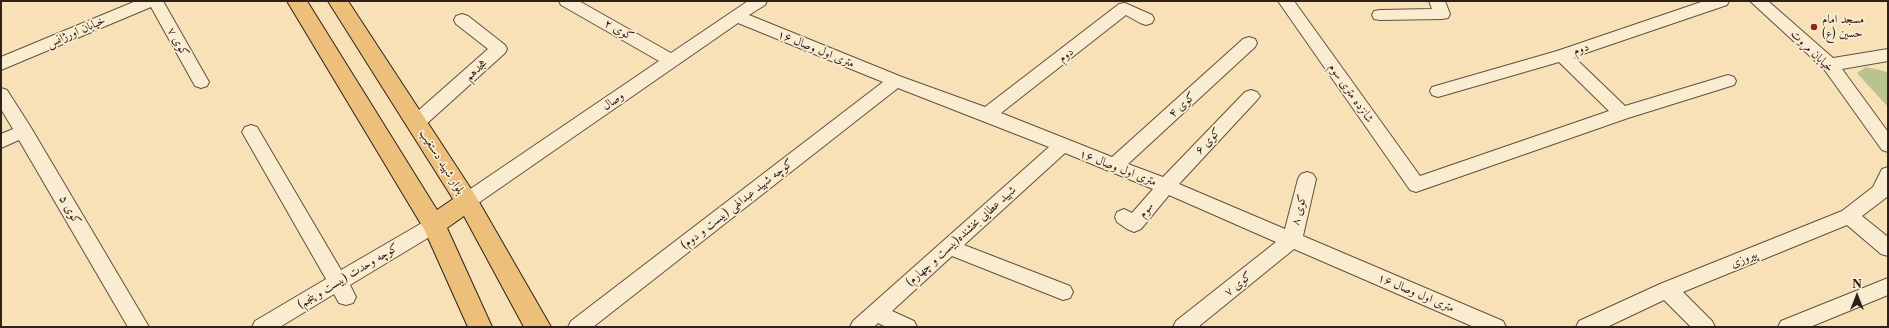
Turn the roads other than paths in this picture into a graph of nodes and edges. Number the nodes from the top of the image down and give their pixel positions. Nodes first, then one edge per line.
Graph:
1 (151, 1) edge
2 (155, 1) edge
3 (297, 1) edge
4 (338, 1) edge
5 (567, 1) edge
6 (759, 1) edge
7 (1286, 1) edge
8 (1721, 1) edge
9 (1758, 1) edge
10 (1439, 8) edge
11 (1380, 15) dead end
12 (736, 16) junction
13 (1146, 19) dead end
14 (462, 20) dead end
15 (1249, 43) dead end
16 (1562, 55) junction
17 (1887, 56) edge
18 (671, 60) junction
19 (1, 64) edge
20 (1830, 65) junction
21 (1728, 81) dead end
22 (201, 82) dead end
23 (896, 82) junction
24 (1438, 91) dead end
25 (1, 94) edge
26 (1251, 96) dead end
27 (1622, 112) junction
28 (988, 115) junction
29 (417, 122) junction
30 (24, 131) junction
31 (251, 132) dead end
32 (1, 141) edge
33 (1888, 145) edge
34 (1061, 146) junction
35 (1114, 166) junction
36 (1888, 174) edge
37 (1307, 179) dead end
38 (1166, 186) junction
39 (467, 201) junction
40 (1848, 216) junction
41 (1124, 217) dead end
42 (434, 225) junction
43 (1292, 240) junction
44 (949, 247) junction
45 (1888, 248) edge
46 (1888, 286) edge
47 (341, 289) junction
48 (1667, 290) junction
49 (1063, 292) dead end
50 (876, 313) junction
51 (139, 327) edge
52 (262, 327) edge
53 (480, 327) edge
54 (540, 327) edge
55 (578, 327) edge
56 (860, 327) edge
57 (907, 327) edge
58 (1183, 327) edge
59 (1496, 327) edge
60 (1586, 327) edge
61 (1705, 327) edge
62 (1788, 327) edge

1 - 19 street, خیابان اورژانس
2 - 22 street, کوی ۷
3 - 42 main road
4 - 29 main road, بلوار شهید دستغیب
5 - 18 street, کوی ۲
6 - 12 street, وصال
7 - 27 street, شانزده متری سوم
8 - 16 street, دوم
9 - 20 street, خیابان مروت
10 - 11 street
12 - 18 street, وصال
12 - 23 street, ۱۶ متری اول وصال
13 - 28 street, دوم
14 - 29 street, هجدهم
15 - 35 street, کوی ۴
16 - 24 street, دوم
16 - 27 street
17 - 20 street
18 - 39 street, وصال
20 - 33 street, خیابان مروت
21 - 27 street
23 - 28 street, ۱۶ متری اول وصال
23 - 55 street, کوچه شهید عبدالهی (بیست و دوم)
25 - 30 street, کوی ۵
26 - 38 street, کوی ۶
28 - 34 street, ۱۶ متری اول وصال
29 - 39 main road, بلوار شهید دستغیب
30 - 32 street
30 - 51 street, کوی ۵
31 - 47 street
34 - 35 street, ۱۶ متری اول وصال
34 - 44 street, شهید عطایی بخشنده(بیست و چهارم)
35 - 38 street, ۱۶ متری اول وصال
36 - 40 street, پیروزی
37 - 43 street, کوی ۸
38 - 41 street, سوم
38 - 43 street, ۱۶ متری اول وصال
39 - 42 main road
39 - 54 main road, بلوار شهید دستغیب
40 - 45 street
40 - 48 street, پیروزی
42 - 47 street, کوچه وحدت (بیست و پنجم)
42 - 53 main road
43 - 58 street, کوی ۷
43 - 59 street, ۱۶ متری اول وصال
44 - 49 street
44 - 50 street, شهید عطایی بخشنده(بیست و چهارم)
46 - 62 street
47 - 52 street, کوچه وحدت (بیست و پنجم)
48 - 60 street, پیروزی
48 - 61 street
50 - 56 street, شهید عطایی بخشنده(بیست و چهارم)
50 - 57 street

